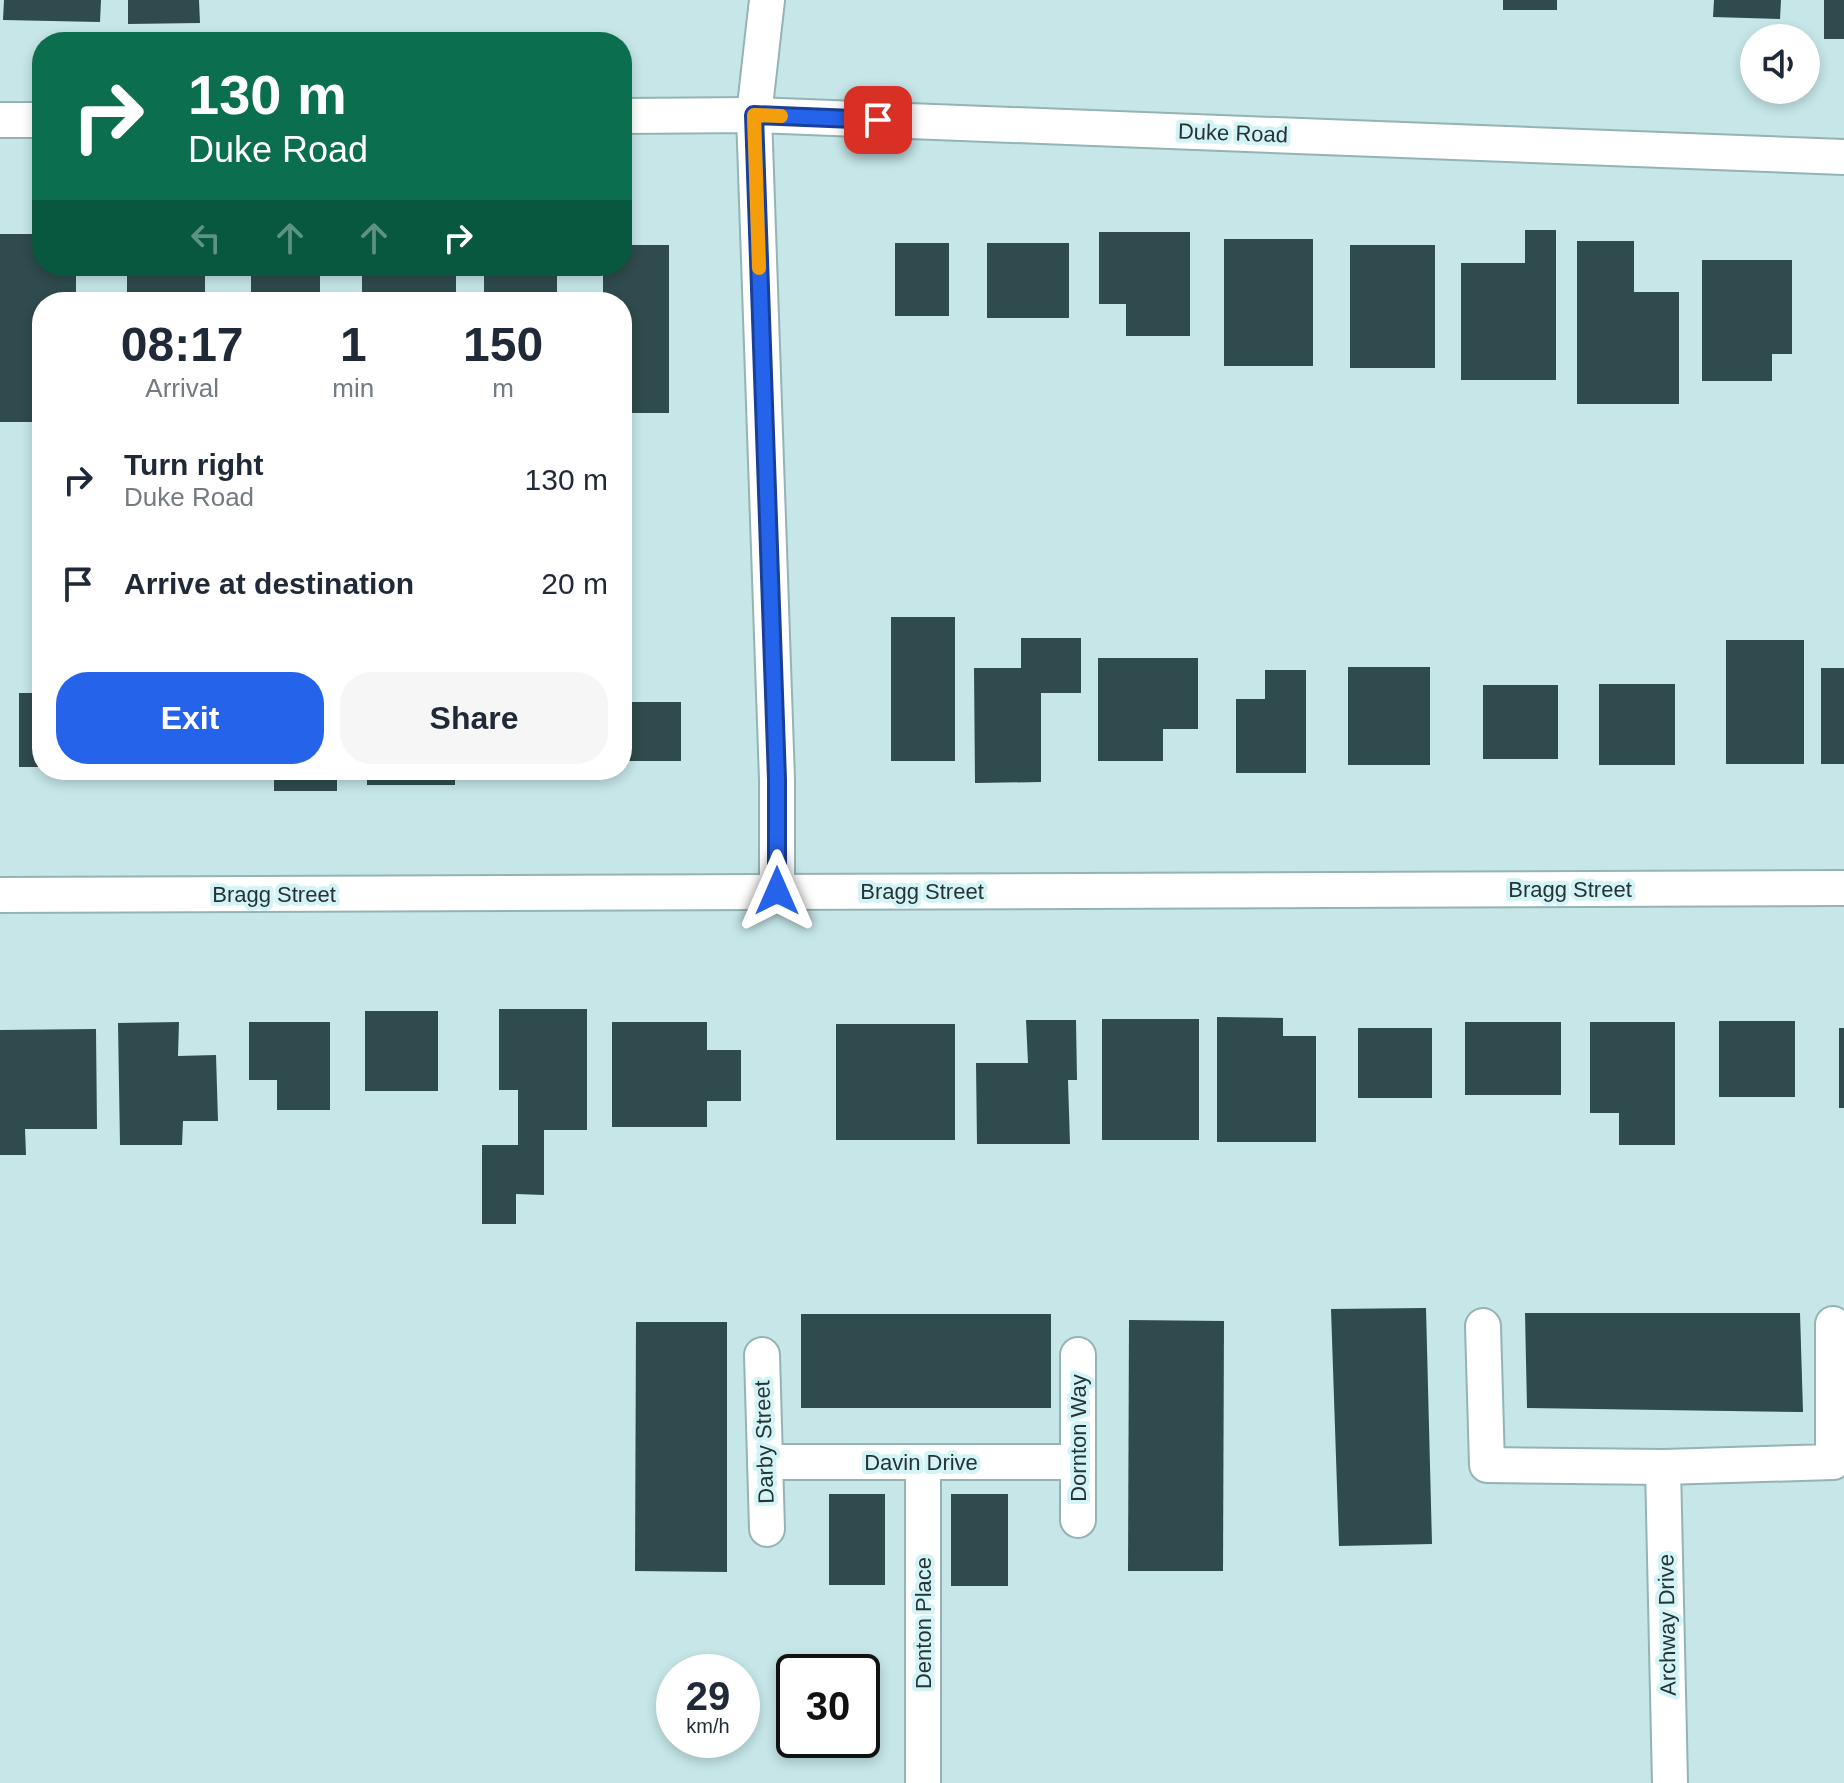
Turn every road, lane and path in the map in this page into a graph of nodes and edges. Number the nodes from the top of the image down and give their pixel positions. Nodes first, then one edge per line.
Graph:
1 (767, 0) edge
2 (754, 115) junction
3 (632, 116) edge
4 (0, 120) edge
5 (32, 120) edge
6 (1844, 157) edge
7 (1844, 888) edge
8 (777, 891) junction
9 (0, 895) edge
10 (1833, 1324) dead end
11 (1483, 1326) dead end
12 (762, 1355) dead end
13 (1078, 1355) dead end
14 (765, 1462) junction
15 (923, 1462) junction
16 (1078, 1462) junction
17 (1663, 1467) junction
18 (1078, 1520) dead end
19 (767, 1529) dead end
20 (923, 1783) edge
21 (1670, 1783) edge

1 - 2 street
2 - 3 street, Duke Road
2 - 6 street, Duke Road
2 - 8 street
4 - 5 street
7 - 8 street, Bragg Street
8 - 9 street, Bragg Street
10 - 17 street
11 - 17 street
12 - 14 street, Darby Street
13 - 16 street, Dornton Way
14 - 15 street, Davin Drive
14 - 19 street, Darby Street
15 - 16 street, Davin Drive
15 - 20 street, Denton Place
16 - 18 street, Dornton Way
17 - 21 street, Archway Drive

